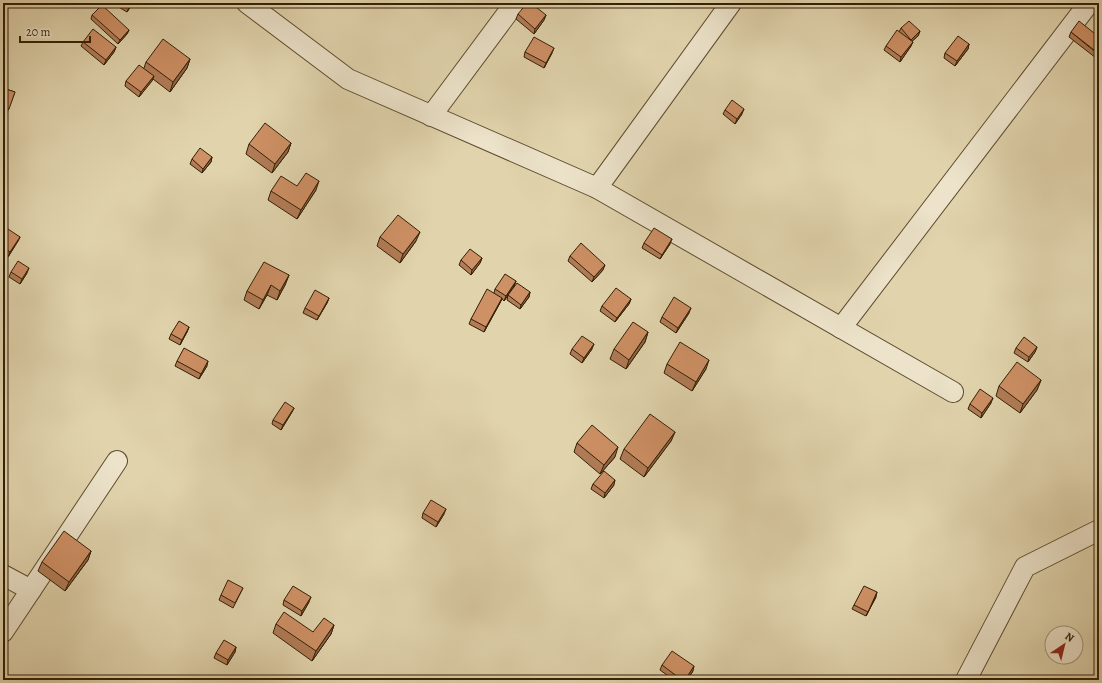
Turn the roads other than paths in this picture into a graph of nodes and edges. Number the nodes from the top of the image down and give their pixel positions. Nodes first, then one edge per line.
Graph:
1 (247, 3) edge
2 (515, 3) edge
3 (731, 3) edge
4 (1089, 3) edge
5 (431, 116) junction
6 (597, 188) junction
7 (841, 328) junction
8 (953, 392) dead end
9 (117, 461) dead end
10 (1099, 530) edge
11 (3, 575) edge
12 (31, 590) junction
13 (3, 632) edge
14 (966, 680) edge

1 - 5 street
2 - 5 street
3 - 6 street
4 - 7 street
5 - 6 street
6 - 7 street
7 - 8 street
9 - 12 street
10 - 14 street
11 - 12 street
12 - 13 street

